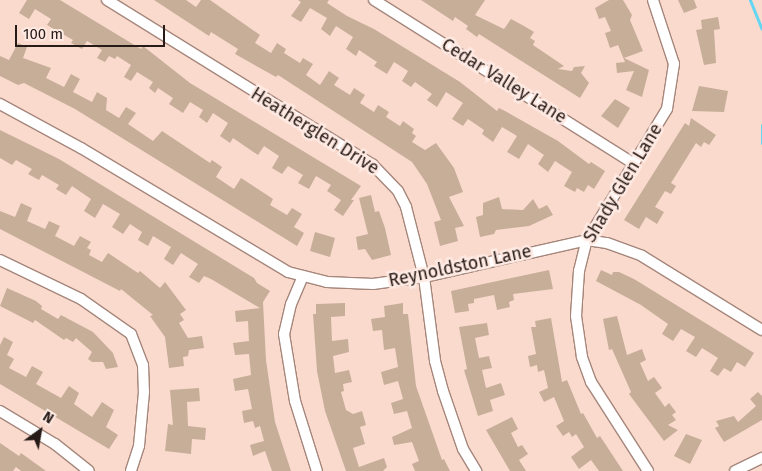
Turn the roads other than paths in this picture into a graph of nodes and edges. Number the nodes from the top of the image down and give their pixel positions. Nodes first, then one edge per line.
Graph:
1 (107, 0) edge
2 (374, 0) edge
3 (653, 0) edge
4 (0, 104) edge
5 (633, 163) junction
6 (587, 240) junction
7 (0, 260) edge
8 (303, 276) junction
9 (424, 277) junction
10 (762, 330) edge
11 (0, 411) edge
12 (762, 458) edge
13 (741, 470) edge
14 (89, 471) edge
15 (131, 471) edge
16 (317, 471) edge
17 (476, 471) edge
18 (648, 471) edge

1 - 9 street, Heatherglen Drive
2 - 5 street, Cedar Valley Lane
3 - 5 street, Shady Glen Lane
4 - 8 street, Reynoldston Lane
5 - 6 street, Shady Glen Lane
6 - 9 street, Reynoldston Lane
6 - 10 street, Reynoldston Lane
6 - 18 street, Shady Glen Lane
7 - 15 street
8 - 9 street, Reynoldston Lane
8 - 16 street
9 - 17 street, Heatherglen Drive
11 - 14 street
12 - 13 street

